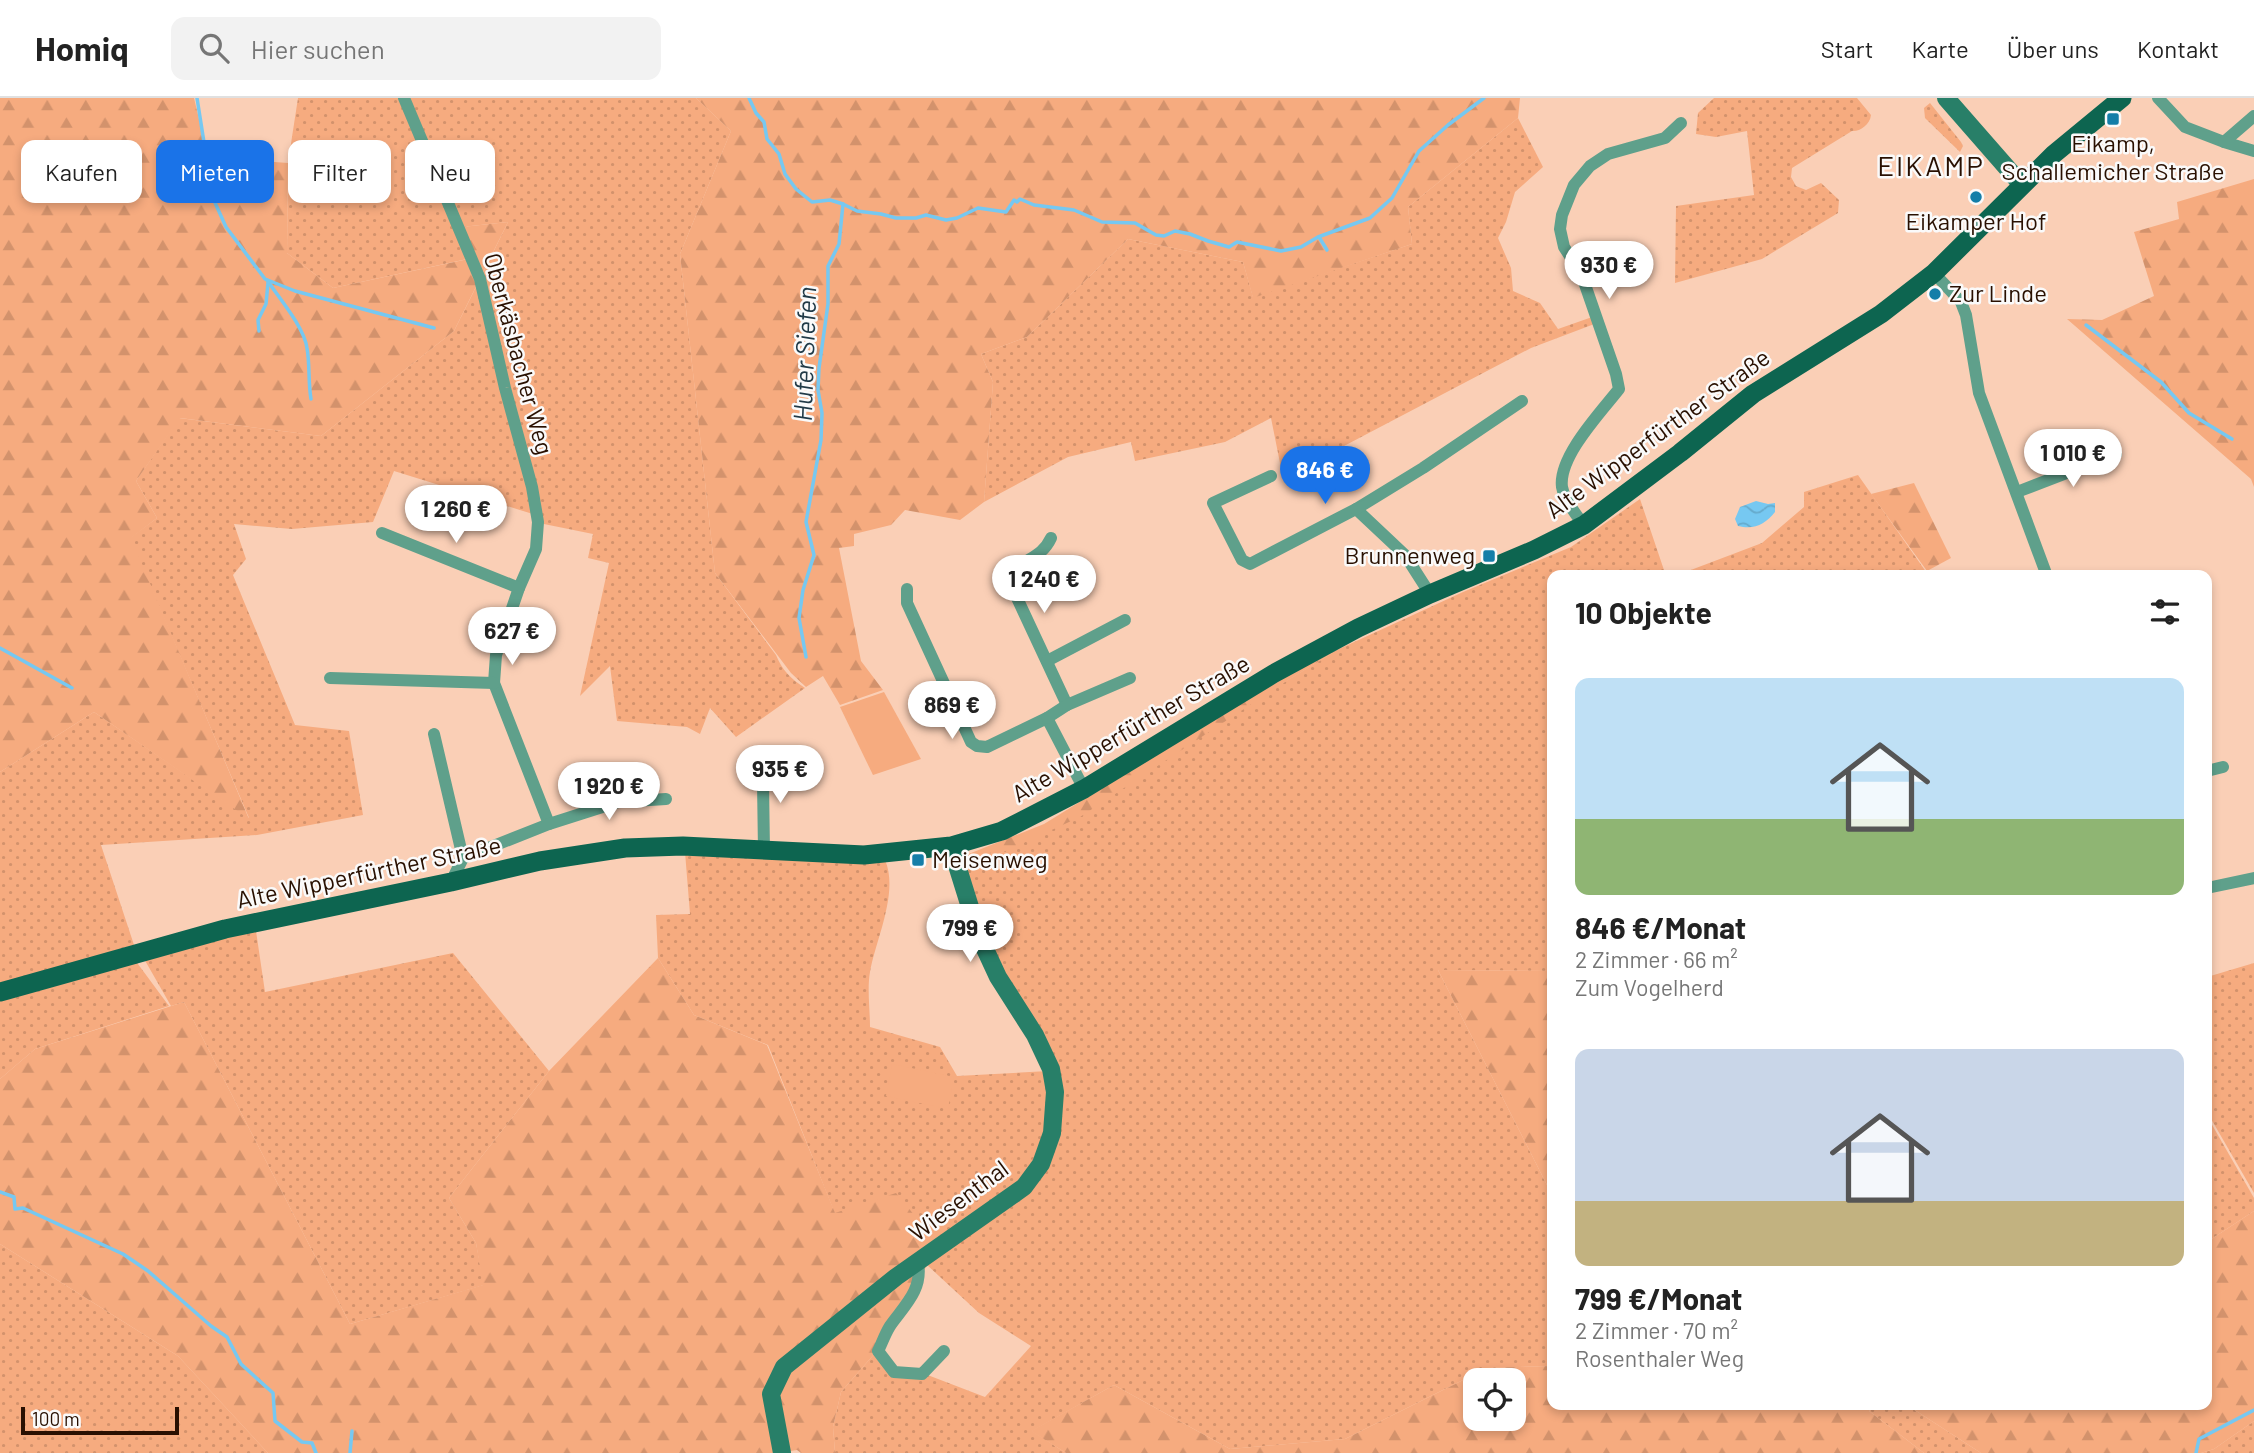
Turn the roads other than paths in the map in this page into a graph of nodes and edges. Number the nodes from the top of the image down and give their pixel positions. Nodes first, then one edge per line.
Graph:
1 (404, 98) edge
2 (1945, 98) edge
3 (2122, 98) edge
4 (2158, 98) edge
5 (2254, 116) edge
6 (1681, 123) dead end
7 (2224, 142) junction
8 (2254, 151) edge
9 (2022, 185) junction
10 (1934, 273) junction
11 (1522, 401) dead end
12 (2116, 454) dead end
13 (1271, 476) dead end
14 (2017, 492) junction
15 (1356, 509) junction
16 (1584, 525) junction
17 (382, 533) dead end
18 (1051, 538) dead end
19 (2045, 570) edge
20 (519, 588) junction
21 (907, 589) dead end
22 (1430, 594) junction
23 (1125, 620) dead end
24 (1047, 661) junction
25 (330, 678) dead end
26 (1130, 678) dead end
27 (494, 683) junction
28 (1067, 705) junction
29 (1046, 718) junction
30 (434, 734) dead end
31 (2223, 767) dead end
32 (806, 768) dead end
33 (2212, 770) edge
34 (1084, 789) junction
35 (666, 799) dead end
36 (549, 824) junction
37 (951, 846) junction
38 (764, 851) junction
39 (463, 858) junction
40 (2254, 878) edge
41 (451, 882) junction
42 (2212, 887) edge
43 (0, 992) edge
44 (918, 1263) junction
45 (944, 1352) dead end
46 (782, 1453) edge

1 - 20 street, Oberkäsbacher Weg
2 - 9 street
3 - 9 main road, Alte Wipperfürther Straße
4 - 7 street
5 - 7 street
6 - 16 street
7 - 8 street
9 - 10 main road, Alte Wipperfürther Straße
10 - 14 street
10 - 16 main road, Alte Wipperfürther Straße
11 - 15 street
12 - 14 street
13 - 15 street
14 - 19 street
15 - 22 street
16 - 22 main road, Alte Wipperfürther Straße
17 - 20 street
18 - 24 street
20 - 27 street, Oberkäsbacher Weg
21 - 29 street
22 - 34 main road, Alte Wipperfürther Straße
23 - 24 street
24 - 28 street
25 - 27 street
26 - 28 street
27 - 36 street, Oberkäsbacher Weg
28 - 29 street
29 - 34 street
30 - 39 street
31 - 33 street
32 - 38 street
34 - 37 main road, Alte Wipperfürther Straße
35 - 36 street
36 - 39 street
37 - 38 main road, Alte Wipperfürther Straße
37 - 44 street, Wiesenthal
38 - 41 main road, Alte Wipperfürther Straße
39 - 41 street
40 - 42 street
41 - 43 main road, Alte Wipperfürther Straße
44 - 45 street, Wiesenthal
44 - 46 street, Wiesenthal

